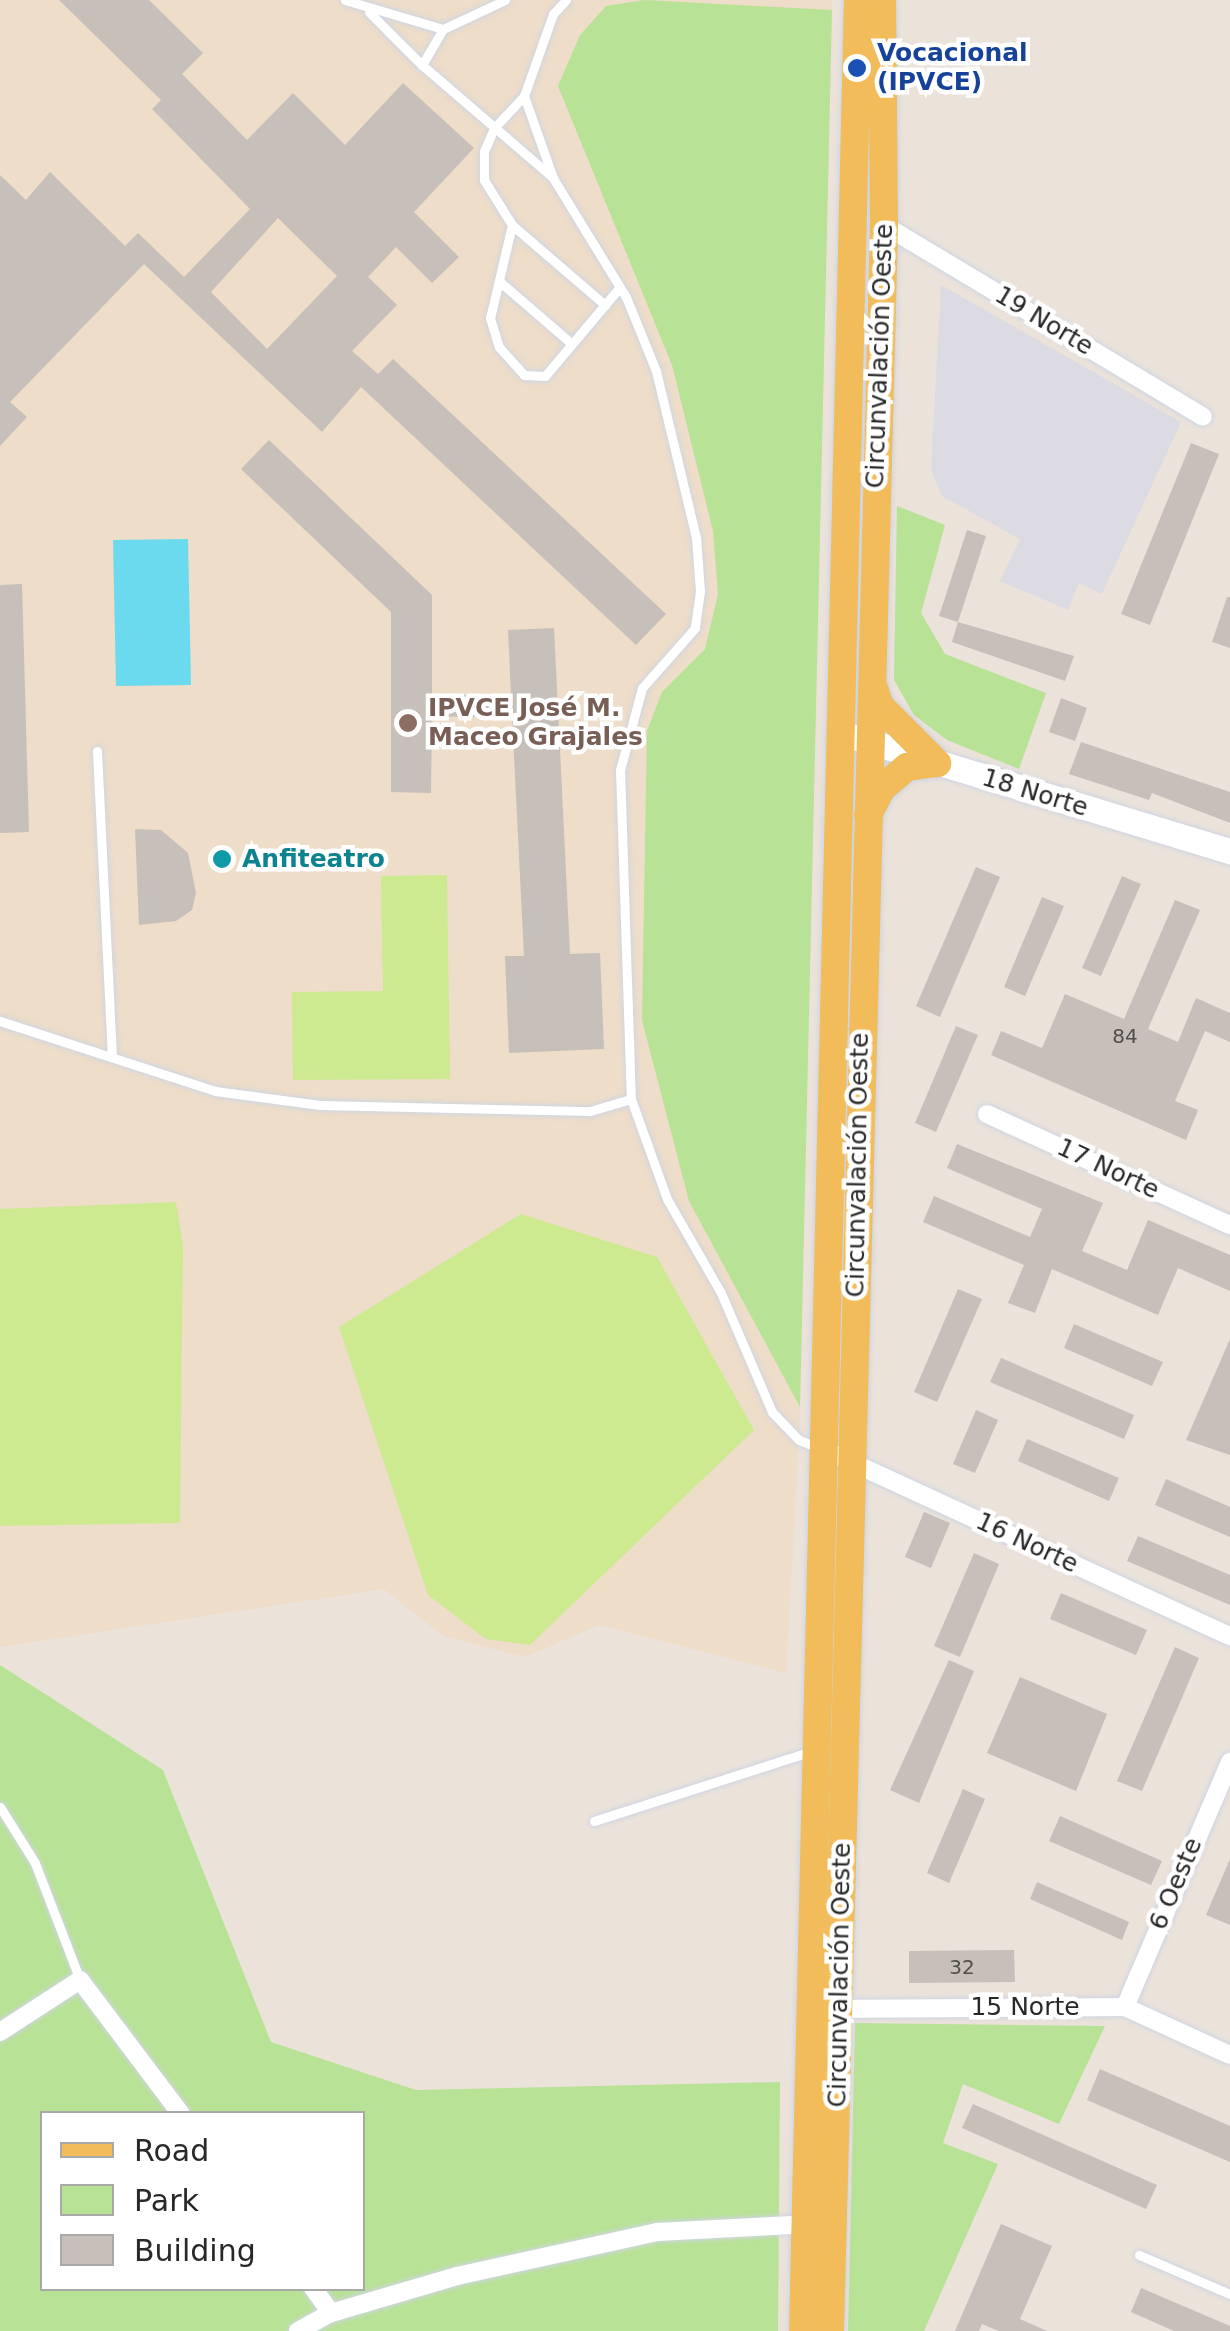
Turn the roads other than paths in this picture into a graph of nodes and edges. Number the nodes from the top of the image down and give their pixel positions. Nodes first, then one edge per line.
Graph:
1 (346, 0) edge
2 (506, 0) edge
3 (566, 0) edge
4 (858, 0) edge
5 (882, 0) edge
6 (368, 10) junction
7 (443, 29) junction
8 (422, 65) junction
9 (524, 96) junction
10 (494, 128) junction
11 (553, 178) junction
12 (512, 225) junction
13 (884, 225) junction
14 (499, 280) junction
15 (620, 287) junction
16 (605, 304) junction
17 (572, 344) junction
18 (1203, 417) dead end
19 (871, 677) junction
20 (841, 733) junction
21 (869, 741) junction
22 (97, 751) dead end
23 (938, 763) junction
24 (867, 816) junction
25 (1230, 851) edge
26 (0, 1020) edge
27 (112, 1057) junction
28 (631, 1099) junction
29 (987, 1114) dead end
30 (1230, 1224) edge
31 (825, 1450) junction
32 (851, 1462) junction
33 (1230, 1636) edge
34 (831, 1752) junction
35 (1230, 1762) edge
36 (0, 1807) edge
37 (594, 1821) dead end
38 (80, 1980) junction
39 (1125, 2007) junction
40 (840, 2008) junction
41 (810, 2009) junction
42 (0, 2032) edge
43 (1230, 2055) edge
44 (179, 2111) edge
45 (819, 2223) junction
46 (1138, 2255) dead end
47 (315, 2291) edge
48 (1230, 2294) edge
49 (331, 2313) junction
50 (298, 2331) edge
51 (803, 2331) edge
52 (830, 2331) edge

1 - 6 lane
2 - 7 lane
3 - 9 lane
4 - 20 main road, Circunvalación Oeste
5 - 13 main road, Circunvalación Oeste
6 - 7 lane
6 - 8 lane
7 - 8 lane
8 - 10 lane
9 - 10 lane
9 - 11 lane
10 - 11 lane
10 - 12 lane
11 - 15 lane
12 - 14 lane
12 - 16 lane
13 - 18 street, 19 Norte
13 - 19 main road, Circunvalación Oeste
14 - 17 lane
14 - 17 lane
15 - 16 lane
15 - 28 lane
16 - 17 lane
19 - 21 main road, Circunvalación Oeste
19 - 23 main road
20 - 21 main road, 18 Norte
20 - 31 main road, Circunvalación Oeste
21 - 23 main road, 18 Norte
21 - 24 main road, Circunvalación Oeste
22 - 27 lane
23 - 24 main road
23 - 25 main road, 18 Norte
24 - 32 main road, Circunvalación Oeste
26 - 27 lane
27 - 28 lane
28 - 31 lane
29 - 30 street, 17 Norte
31 - 32 street, 16 Norte
31 - 34 main road, Circunvalación Oeste
32 - 33 street, 16 Norte
32 - 34 main road, Circunvalación Oeste
34 - 37 lane
34 - 40 main road, Circunvalación Oeste
34 - 41 main road, Circunvalación Oeste
35 - 39 street, 6 Oeste
36 - 38 lane
38 - 42 street
38 - 44 street
39 - 40 street, 15 Norte
39 - 43 street, 15 Norte
40 - 41 street, 15 Norte
40 - 45 main road, Circunvalación Oeste
41 - 45 main road, Circunvalación Oeste
45 - 49 street
45 - 51 main road, Circunvalación Oeste
45 - 52 main road, Circunvalación Oeste
46 - 48 lane
47 - 49 street
49 - 50 street

